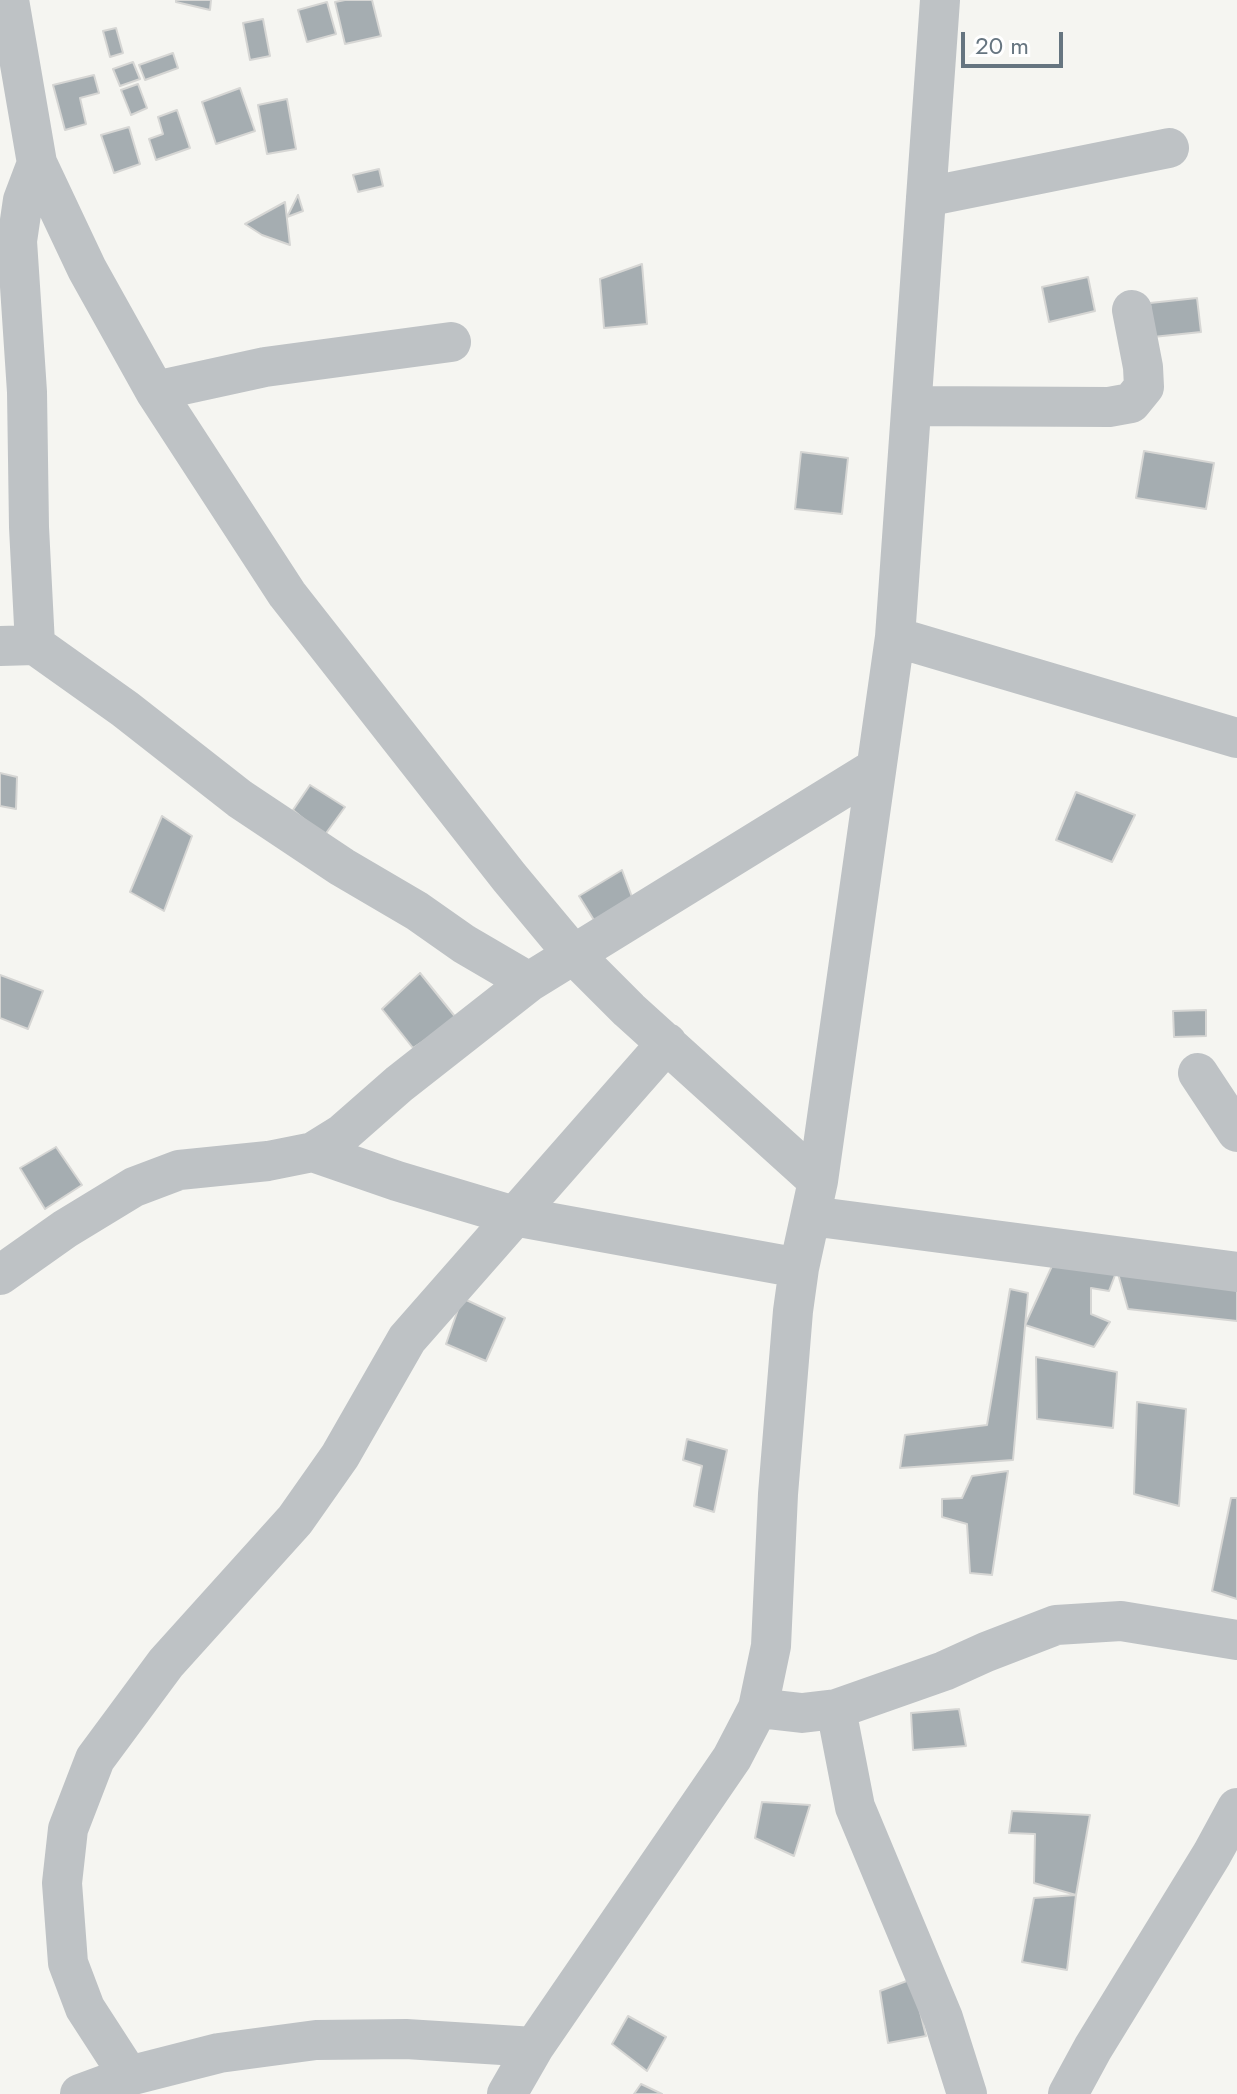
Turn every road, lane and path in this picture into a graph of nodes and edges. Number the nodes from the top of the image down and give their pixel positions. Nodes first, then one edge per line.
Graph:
1 (9, 0) edge
2 (940, 0) edge
3 (1169, 148) dead end
4 (37, 163) junction
5 (926, 197) junction
6 (1132, 310) dead end
7 (451, 342) dead end
8 (155, 391) junction
9 (912, 406) junction
10 (895, 637) junction
11 (17, 645) edge
12 (1237, 738) edge
13 (876, 768) junction
14 (574, 955) junction
15 (529, 982) junction
16 (667, 1043) junction
17 (1198, 1073) dead end
18 (1237, 1132) edge
19 (313, 1152) junction
20 (815, 1198) junction
21 (514, 1216) junction
22 (799, 1268) junction
23 (1237, 1272) edge
24 (0, 1275) edge
25 (1237, 1640) edge
26 (758, 1708) junction
27 (836, 1709) junction
28 (1237, 1808) edge
29 (534, 2047) junction
30 (129, 2076) junction
31 (80, 2094) edge
32 (507, 2094) edge
33 (967, 2094) edge
34 (1068, 2094) edge

1 - 4 street
2 - 5 street
3 - 5 street
4 - 8 street
4 - 11 street
5 - 9 street
6 - 9 street
7 - 8 street
8 - 14 street
9 - 10 street
10 - 12 street
10 - 13 street
11 - 15 street
13 - 14 street
13 - 20 street
14 - 15 street
14 - 16 street
15 - 19 street
16 - 20 street
16 - 21 street
17 - 18 street
19 - 21 street
19 - 24 street
20 - 22 street
20 - 23 street
21 - 22 street
21 - 30 street
22 - 26 street
25 - 27 street
26 - 27 street
26 - 29 street
27 - 33 street
28 - 34 street
29 - 30 street
29 - 32 street
30 - 31 street

